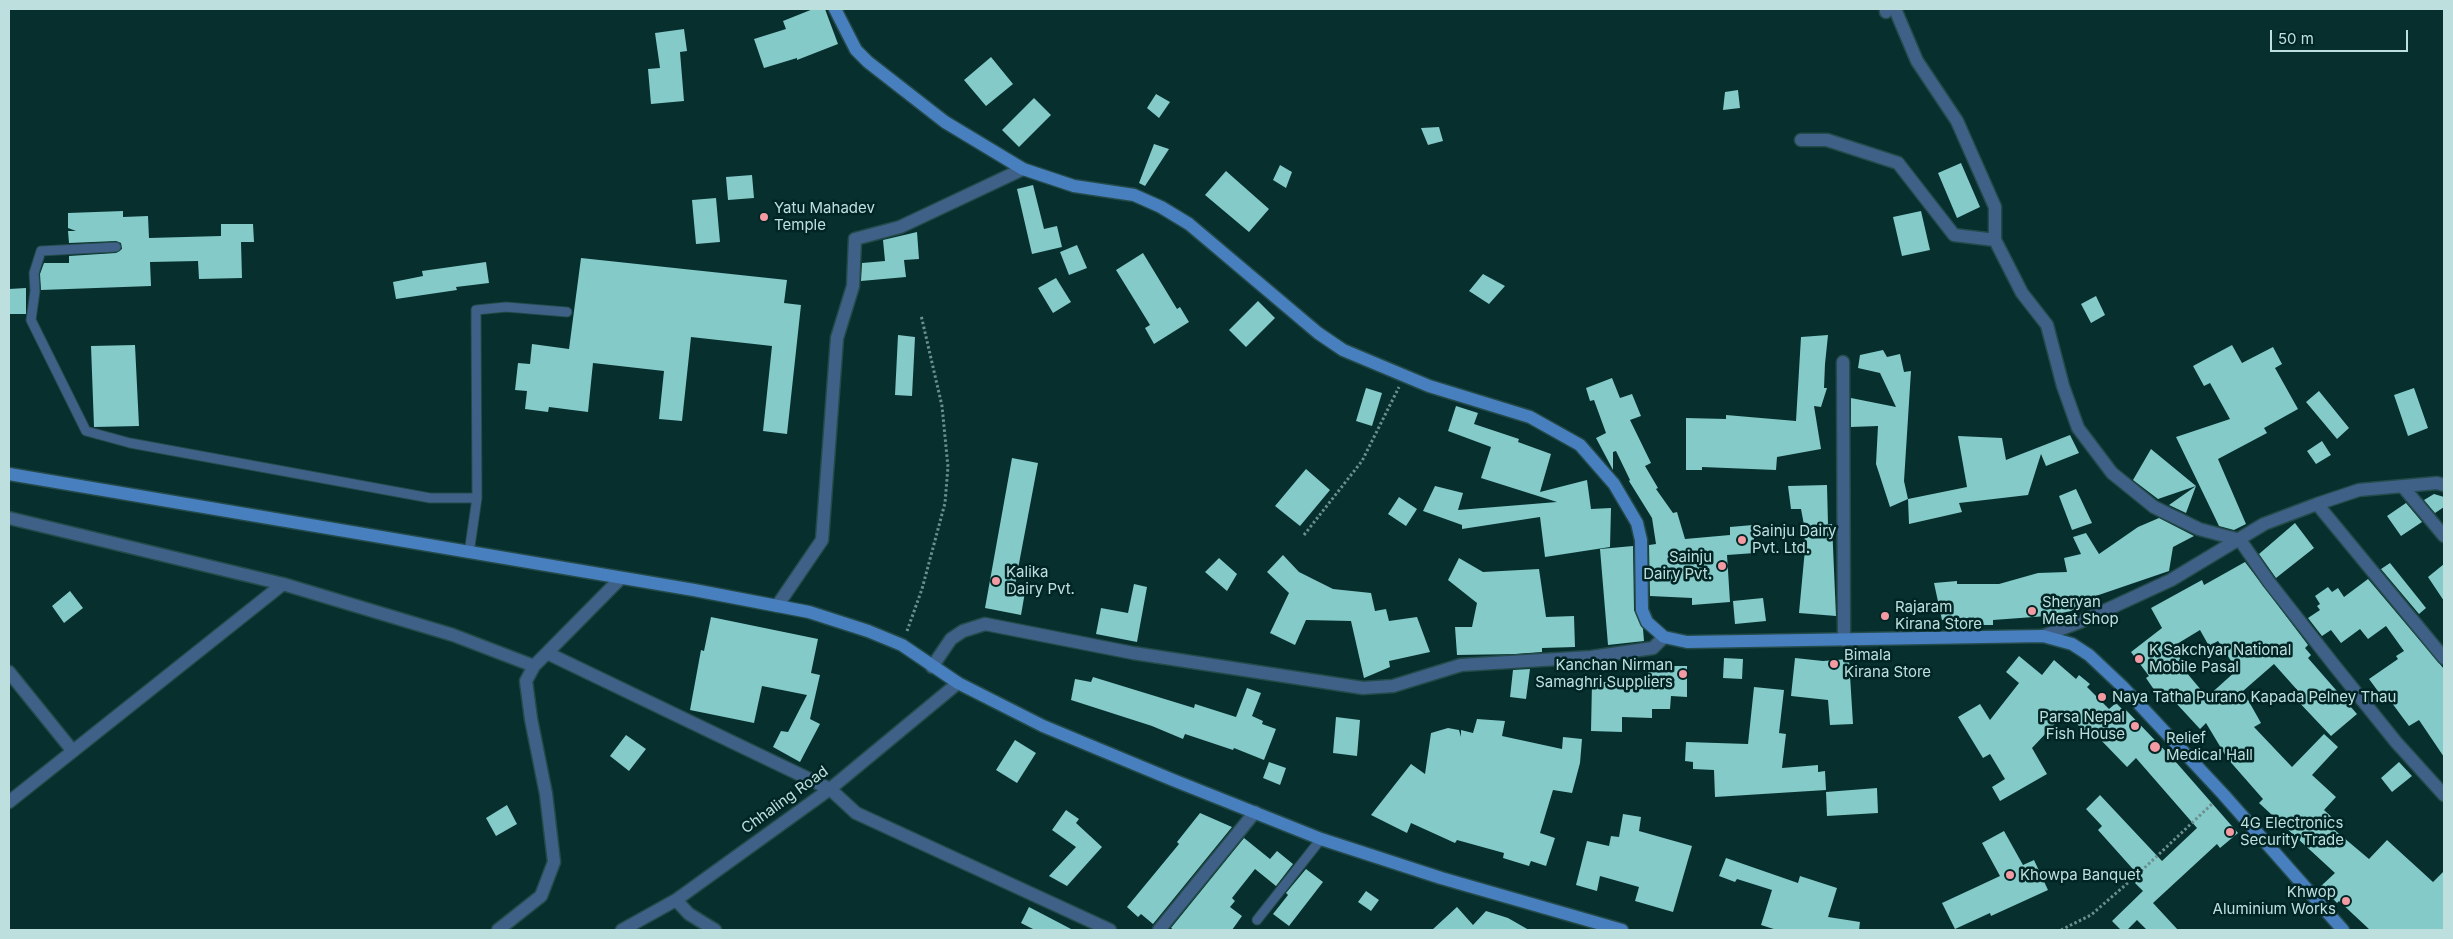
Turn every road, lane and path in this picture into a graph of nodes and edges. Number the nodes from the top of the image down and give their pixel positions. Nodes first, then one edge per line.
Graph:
1 (835, 9) edge
2 (1889, 10) edge
3 (1801, 140) dead end
4 (1023, 169) junction
5 (1995, 240) junction
6 (116, 247) dead end
7 (567, 312) dead end
8 (921, 315) dead end
9 (1843, 362) dead end
10 (1405, 376) junction
11 (9, 474) edge
12 (2444, 485) edge
13 (2404, 488) junction
14 (477, 498) junction
15 (2317, 504) junction
16 (9, 518) edge
17 (1304, 535) dead end
18 (2444, 536) edge
19 (2240, 540) junction
20 (469, 553) junction
21 (620, 579) junction
22 (283, 584) junction
23 (777, 606) junction
24 (2043, 636) junction
25 (1664, 637) junction
26 (1844, 640) junction
27 (902, 644) junction
28 (547, 652) junction
29 (2444, 658) edge
30 (534, 666) junction
31 (932, 667) junction
32 (9, 672) edge
33 (958, 683) junction
34 (72, 750) junction
35 (830, 789) junction
36 (2223, 794) junction
37 (2444, 795) edge
38 (9, 802) edge
39 (1255, 812) junction
40 (1322, 839) junction
41 (676, 900) junction
42 (1257, 920) dead end
43 (498, 930) edge
44 (622, 930) edge
45 (715, 930) edge
46 (1110, 930) edge
47 (1160, 930) edge
48 (1622, 930) edge
49 (2061, 930) edge
50 (2343, 930) edge

1 - 4 main road
2 - 5 street
3 - 5 street
4 - 10 main road
4 - 23 street
5 - 19 street
6 - 14 lane
7 - 14 lane
8 - 27 path
9 - 26 street
10 - 17 path
10 - 25 main road
11 - 20 main road
12 - 13 street
13 - 15 street
13 - 18 street
14 - 20 lane
15 - 19 street
15 - 29 street
16 - 22 street
19 - 24 street
19 - 37 street
20 - 21 main road
21 - 23 main road
21 - 28 street
22 - 30 street
22 - 34 street
23 - 27 main road
24 - 26 main road
24 - 36 main road
25 - 26 main road
25 - 31 street
27 - 31 main road
28 - 30 street
28 - 35 street
30 - 43 street
31 - 33 main road
32 - 34 street
33 - 35 street, Chhaling Road
33 - 39 main road
34 - 38 street
35 - 41 street, Chhaling Road
35 - 46 street
36 - 49 path
36 - 50 main road
39 - 40 main road
39 - 47 street
40 - 42 lane
40 - 48 main road
41 - 44 street, Chhaling Road
41 - 45 street

